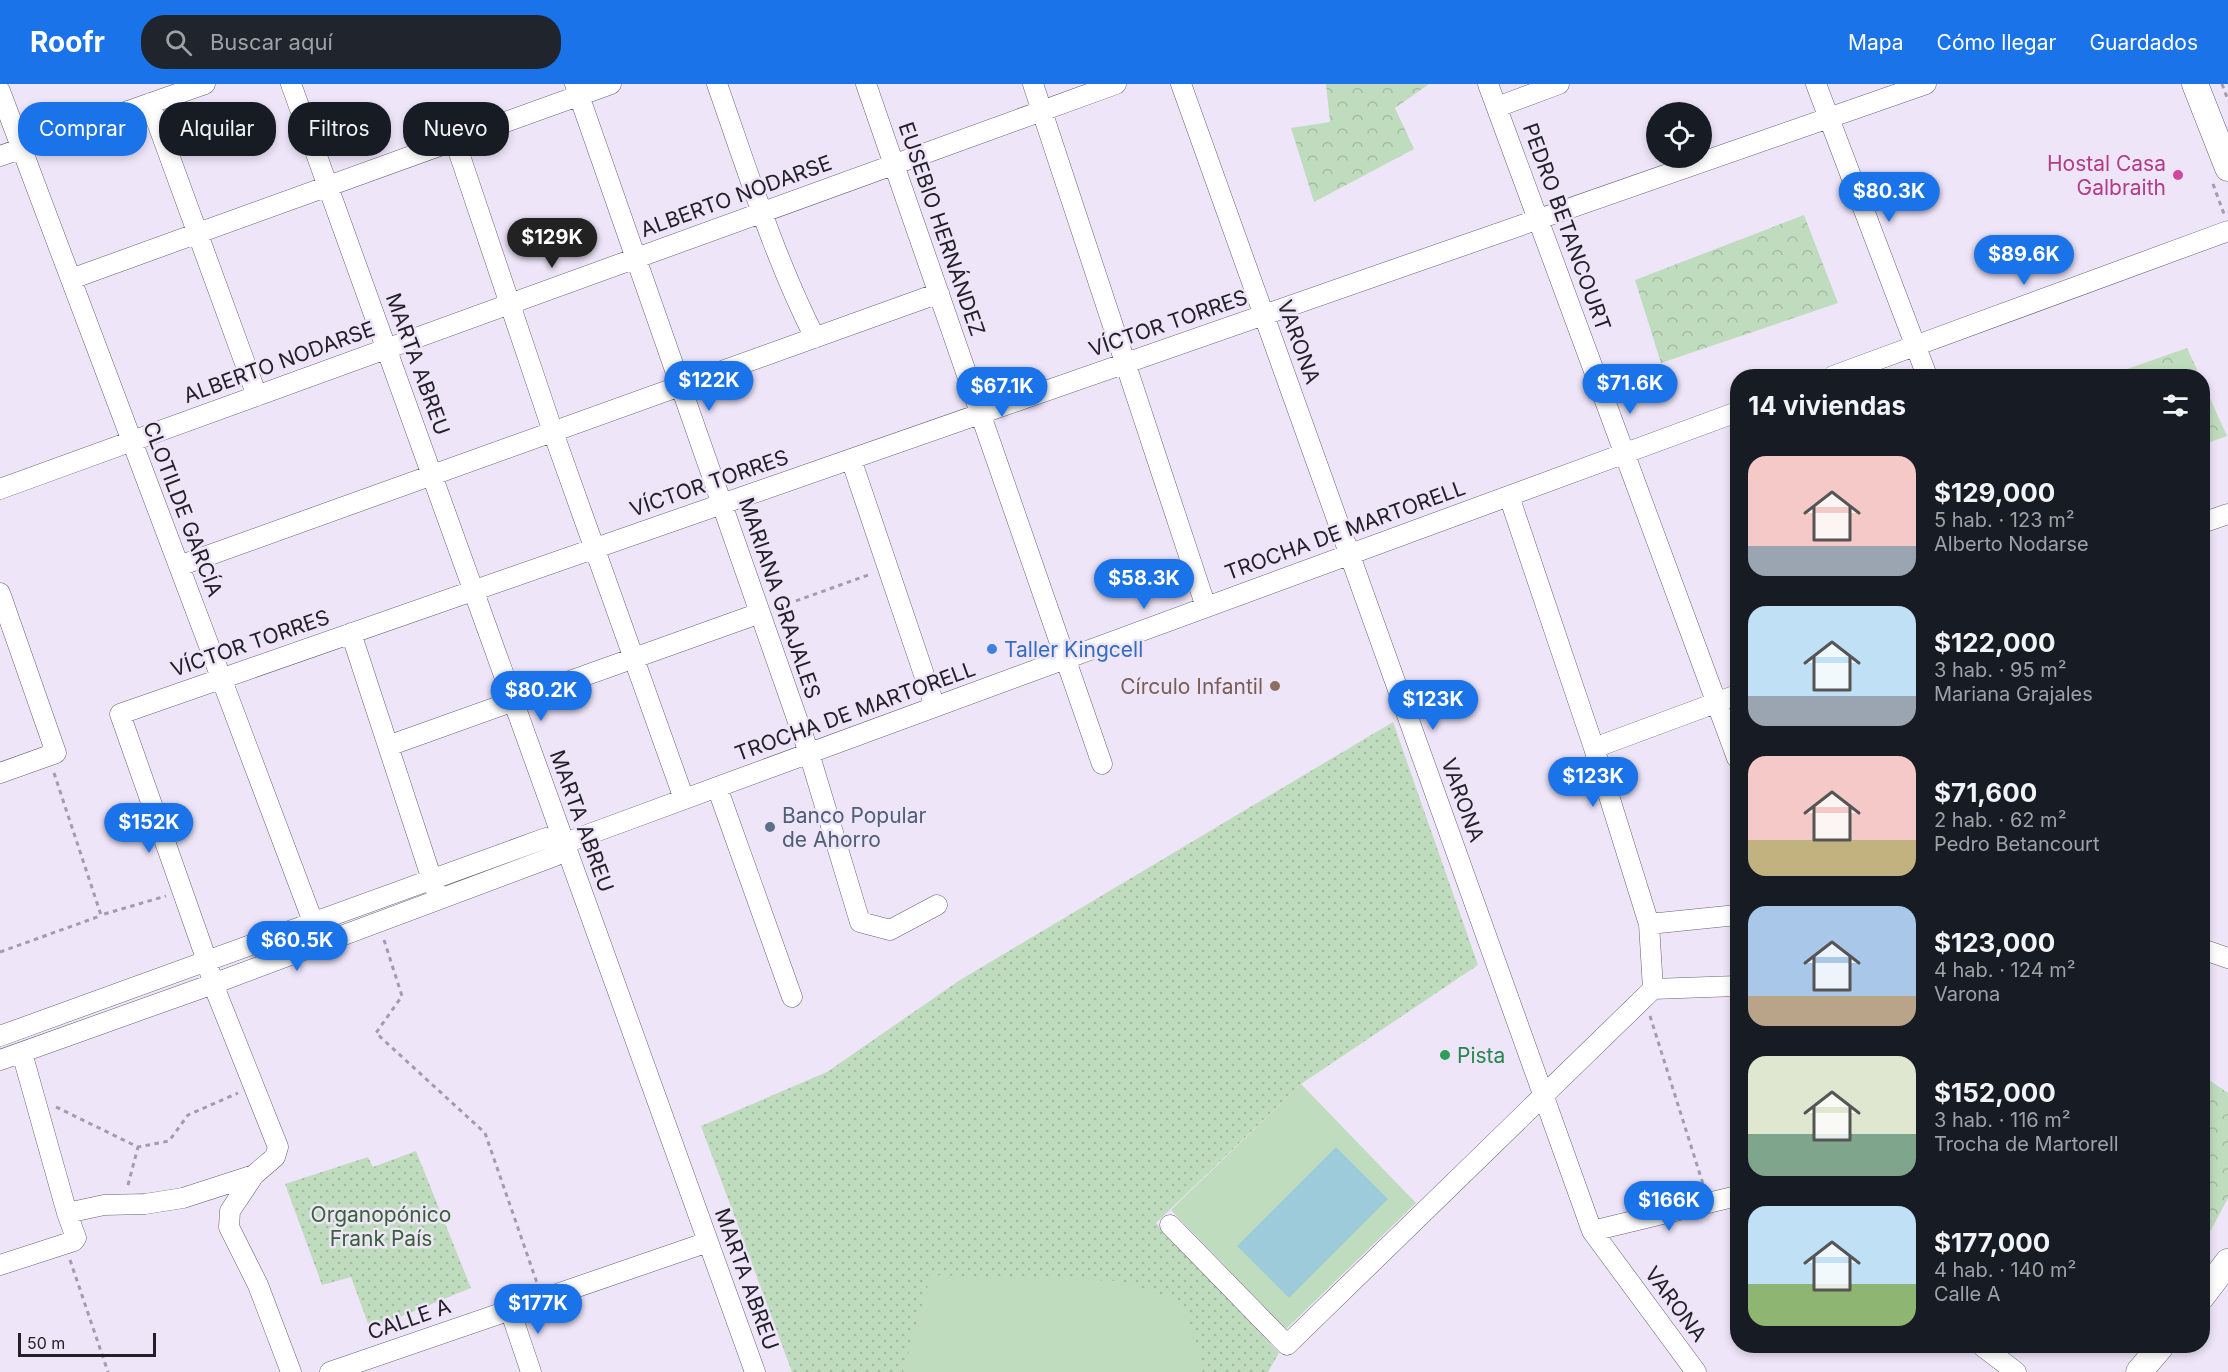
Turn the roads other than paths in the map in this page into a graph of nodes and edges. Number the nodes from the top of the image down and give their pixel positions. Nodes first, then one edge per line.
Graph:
1 (205, 84) edge
2 (291, 84) edge
3 (611, 84) edge
4 (717, 84) edge
5 (866, 84) edge
6 (1033, 84) edge
7 (1116, 84) edge
8 (1181, 84) edge
9 (1488, 84) edge
10 (1559, 84) edge
11 (1815, 84) edge
12 (1926, 84) edge
13 (2195, 84) edge
14 (577, 90) edge
15 (0, 91) edge
16 (150, 103) junction
17 (147, 104) edge
18 (1497, 107) junction
19 (1042, 111) junction
20 (509, 118) edge
21 (1829, 118) junction
22 (18, 140) edge
23 (18, 149) edge
24 (0, 156) edge
25 (24, 156) edge
26 (412, 156) edge
27 (460, 156) edge
28 (894, 165) junction
29 (2228, 168) edge
30 (328, 185) junction
31 (763, 212) junction
32 (1538, 219) junction
33 (2228, 231) edge
34 (198, 232) junction
35 (636, 258) junction
36 (71, 279) junction
37 (939, 293) junction
38 (510, 304) junction
39 (1263, 315) junction
40 (815, 338) junction
41 (1916, 346) junction
42 (386, 349) junction
43 (1126, 363) junction
44 (1852, 369) edge
45 (1924, 369) edge
46 (680, 386) junction
47 (257, 396) junction
48 (981, 414) junction
49 (1730, 415) edge
50 (552, 432) junction
51 (132, 441) junction
52 (1624, 453) junction
53 (850, 459) junction
54 (432, 474) junction
55 (0, 489) edge
56 (1509, 496) junction
57 (722, 504) junction
58 (2228, 513) edge
59 (2210, 520) edge
60 (593, 549) junction
61 (1349, 555) junction
62 (179, 566) junction
63 (474, 591) junction
64 (0, 593) edge
65 (1206, 607) junction
66 (760, 614) junction
67 (351, 633) junction
68 (634, 658) junction
69 (1066, 659) junction
70 (221, 679) junction
71 (1730, 698) edge
72 (514, 702) junction
73 (1716, 703) junction
74 (935, 707) junction
75 (1730, 740) edge
76 (388, 746) junction
77 (1594, 748) junction
78 (809, 753) junction
79 (1102, 764) dead end
80 (0, 773) edge
81 (717, 787) junction
82 (684, 800) junction
83 (565, 843) junction
84 (432, 879) junction
85 (439, 900) junction
86 (938, 905) dead end
87 (1730, 916) edge
88 (312, 922) junction
89 (1649, 924) junction
90 (321, 944) junction
91 (2210, 952) edge
92 (2228, 958) edge
93 (207, 961) junction
94 (213, 984) junction
95 (1730, 987) edge
96 (1649, 994) junction
97 (792, 997) dead end
98 (0, 1036) edge
99 (22, 1053) junction
100 (0, 1060) edge
101 (1543, 1095) junction
102 (254, 1175) junction
103 (1730, 1198) edge
104 (67, 1213) junction
105 (1170, 1225) dead end
106 (1592, 1231) junction
107 (708, 1242) junction
108 (2228, 1262) edge
109 (0, 1266) edge
110 (2210, 1286) edge
111 (510, 1310) junction
112 (1991, 1353) edge
113 (2155, 1353) edge
114 (291, 1372) edge
115 (330, 1372) edge
116 (531, 1372) edge
117 (755, 1372) edge
118 (1696, 1372) edge
119 (2016, 1372) edge
120 (2139, 1372) edge

1 - 16 street
2 - 30 street, MARTA ABREU
3 - 14 street
4 - 31 street
5 - 28 street, EUSEBIO HERNÁNDEZ
6 - 19 street
7 - 19 street, ALBERTO NODARSE
8 - 39 street, VARONA
9 - 18 street, PEDRO BETANCOURT
10 - 18 street
11 - 21 street
12 - 21 street, VÍCTOR TORRES
13 - 29 main road
14 - 20 street
14 - 35 street, MARIANA GRAJALES
15 - 22 street, CLOTILDE GARCÍA
16 - 17 street
16 - 34 street
18 - 32 street, PEDRO BETANCOURT
19 - 28 street, ALBERTO NODARSE
19 - 43 street
21 - 32 street, VÍCTOR TORRES
21 - 41 street
23 - 24 street
25 - 36 street, CLOTILDE GARCÍA
26 - 30 street
27 - 38 street
28 - 31 street, ALBERTO NODARSE
28 - 37 street, EUSEBIO HERNÁNDEZ
30 - 34 street
30 - 42 street, MARTA ABREU
31 - 35 street, ALBERTO NODARSE
31 - 40 street
32 - 39 street, VÍCTOR TORRES
32 - 52 street, PEDRO BETANCOURT
33 - 41 street
34 - 36 street
34 - 47 street
35 - 38 street, ALBERTO NODARSE
35 - 46 street, MARIANA GRAJALES
36 - 51 street, CLOTILDE GARCÍA
37 - 40 street
37 - 48 street, EUSEBIO HERNÁNDEZ
38 - 42 street, ALBERTO NODARSE
38 - 50 street
39 - 43 street, VÍCTOR TORRES
39 - 61 street, VARONA
40 - 46 street
41 - 44 street
41 - 45 street
42 - 47 street, ALBERTO NODARSE
42 - 54 street, MARTA ABREU
43 - 48 street, VÍCTOR TORRES
43 - 65 street
46 - 50 street
46 - 57 street, MARIANA GRAJALES
47 - 51 street, ALBERTO NODARSE
48 - 53 street, VÍCTOR TORRES
48 - 69 street, EUSEBIO HERNÁNDEZ
49 - 52 street, TROCHA DE MARTORELL
50 - 54 street
50 - 60 street
51 - 55 street, ALBERTO NODARSE
51 - 62 street, CLOTILDE GARCÍA
52 - 56 street, TROCHA DE MARTORELL
52 - 73 street, PEDRO BETANCOURT
53 - 57 street, VÍCTOR TORRES
53 - 74 street
54 - 62 street
54 - 63 street, MARTA ABREU
56 - 61 street, TROCHA DE MARTORELL
56 - 77 street
57 - 60 street, VÍCTOR TORRES
57 - 66 street, MARIANA GRAJALES
58 - 59 street
60 - 63 street, VÍCTOR TORRES
60 - 68 street
61 - 65 street, TROCHA DE MARTORELL
61 - 101 street, VARONA
62 - 70 street, CLOTILDE GARCÍA
63 - 67 street, VÍCTOR TORRES
63 - 72 street, MARTA ABREU
64 - 80 street
65 - 69 street, TROCHA DE MARTORELL
66 - 68 street
66 - 78 street, MARIANA GRAJALES
67 - 70 street, VÍCTOR TORRES
67 - 76 street
68 - 72 street
68 - 82 street
69 - 74 street, TROCHA DE MARTORELL
69 - 79 street, EUSEBIO HERNÁNDEZ
70 - 88 street, CLOTILDE GARCÍA
70 - 93 street, VÍCTOR TORRES
71 - 73 street
72 - 76 street
72 - 83 street, MARTA ABREU
73 - 75 street, PEDRO BETANCOURT
73 - 77 street
74 - 78 street, TROCHA DE MARTORELL
76 - 84 street
77 - 89 street
78 - 81 street, TROCHA DE MARTORELL
78 - 86 street, MARIANA GRAJALES
81 - 82 street, TROCHA DE MARTORELL
81 - 97 street
82 - 83 street, TROCHA DE MARTORELL
83 - 84 street, TROCHA DE MARTORELL
83 - 85 street, TROCHA DE MARTORELL
83 - 107 street, MARTA ABREU
84 - 85 street
84 - 88 street, TROCHA DE MARTORELL
85 - 90 street, TROCHA DE MARTORELL
87 - 89 street
88 - 90 street, CLOTILDE GARCÍA
88 - 93 street, TROCHA DE MARTORELL
89 - 96 street
90 - 94 street, TROCHA DE MARTORELL
91 - 92 street
93 - 94 street
93 - 98 street, TROCHA DE MARTORELL
94 - 99 street, TROCHA DE MARTORELL
94 - 102 street
95 - 96 street
96 - 101 street
99 - 100 street, TROCHA DE MARTORELL
99 - 104 street
101 - 105 street
101 - 106 street, VARONA
102 - 104 street
102 - 114 street
103 - 106 street
104 - 109 street
106 - 118 street, VARONA
107 - 111 street, CALLE A
107 - 117 street, MARTA ABREU
108 - 110 main road
111 - 115 street, CALLE A
111 - 116 street
112 - 119 street
113 - 120 main road

